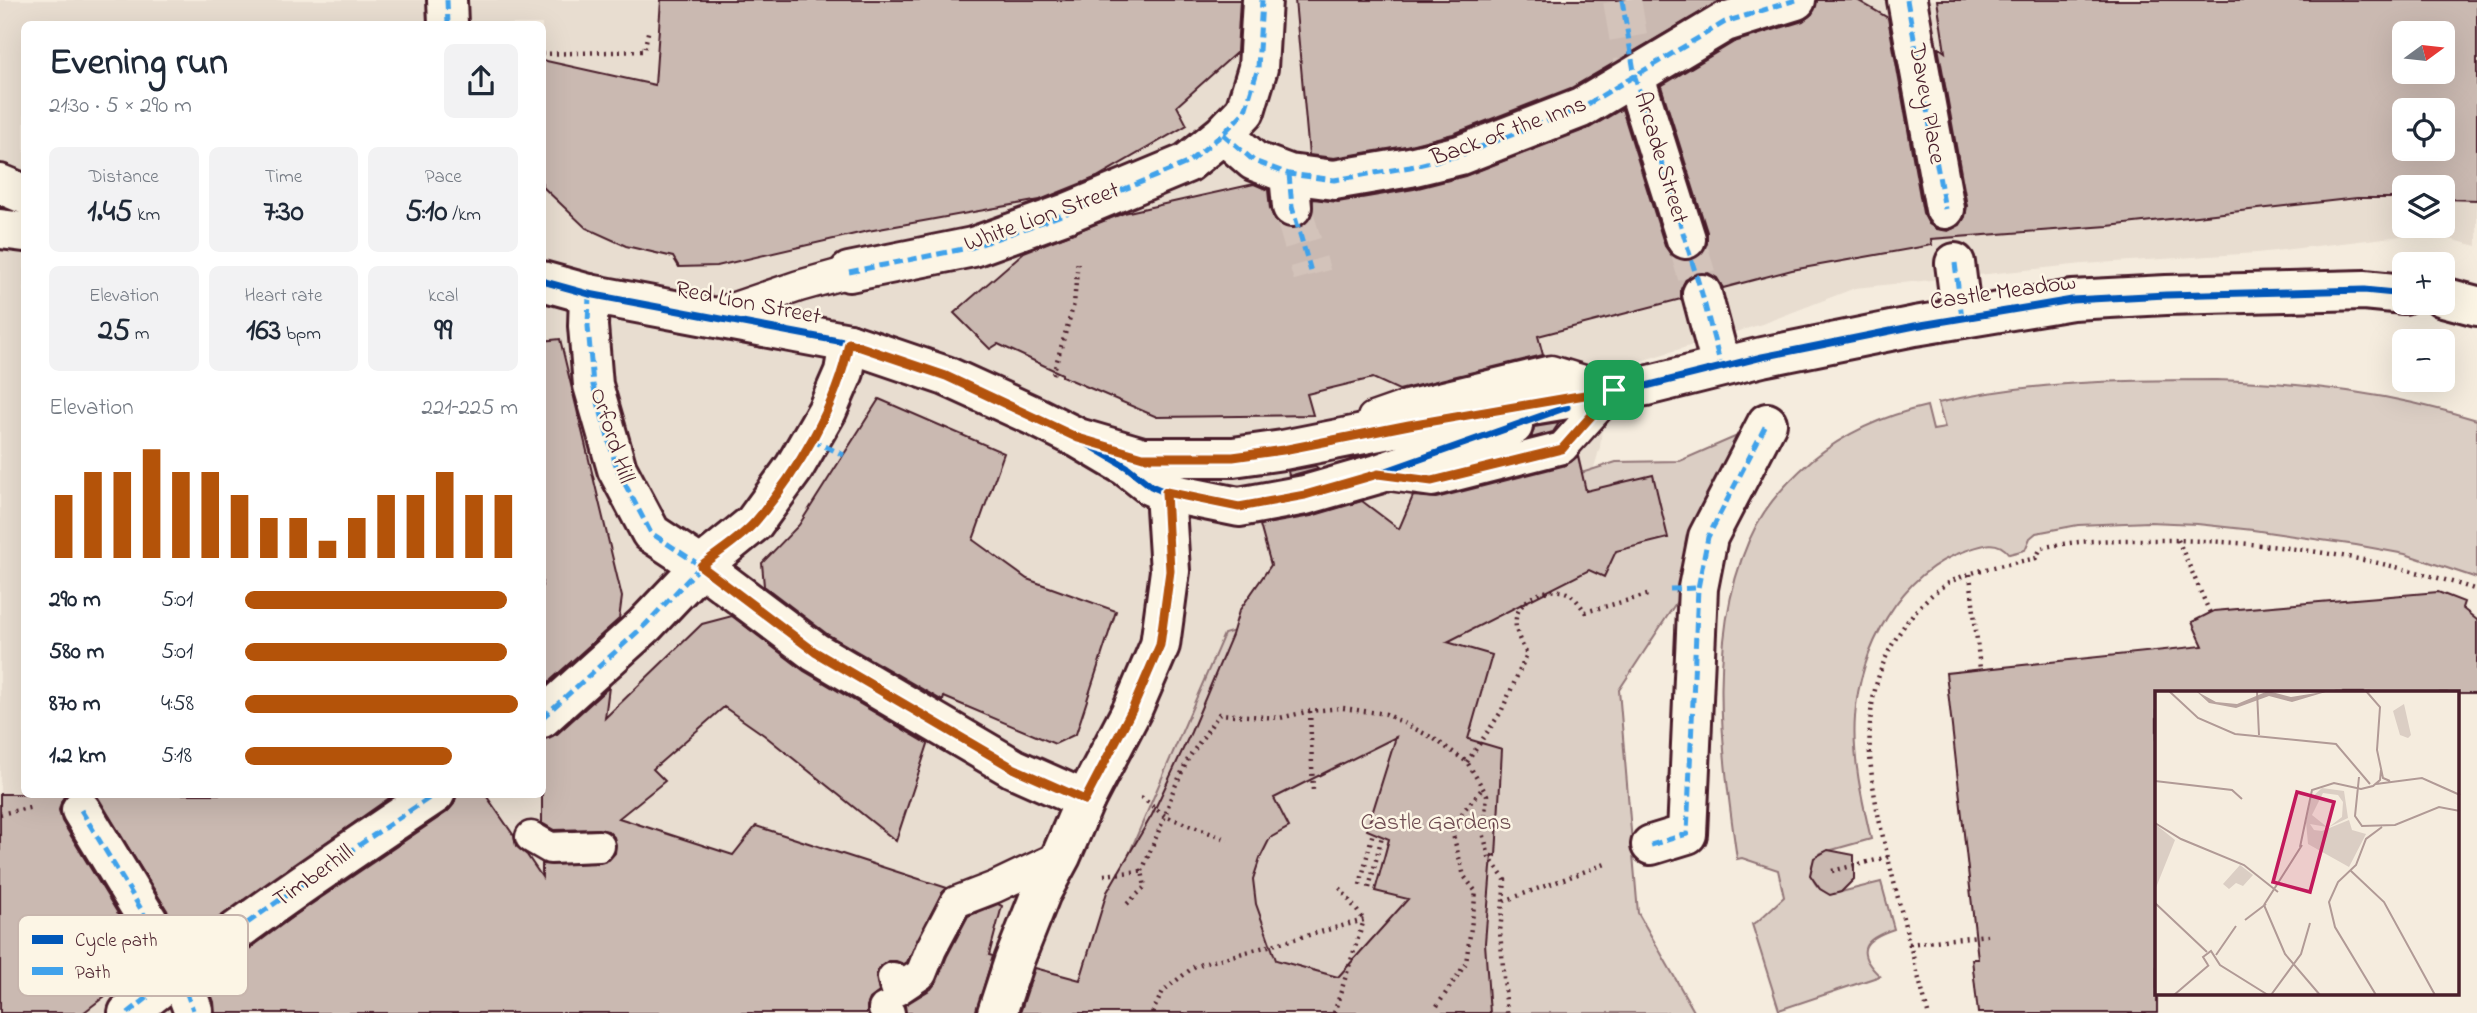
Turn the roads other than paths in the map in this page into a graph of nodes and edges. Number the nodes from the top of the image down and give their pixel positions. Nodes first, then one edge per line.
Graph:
1 (447, 0) edge
2 (1262, 0) edge
3 (1796, 0) edge
4 (1907, 0) edge
5 (448, 21) edge
6 (1635, 77) junction
7 (1223, 134) junction
8 (0, 184) edge
9 (21, 193) edge
10 (1945, 209) dead end
11 (0, 229) edge
12 (21, 232) edge
13 (1686, 239) tunnel mouth
14 (1955, 263) dead end
15 (849, 272) joint
16 (546, 282) edge
17 (2392, 293) edge
18 (1703, 294) tunnel mouth
19 (589, 295) junction
20 (2455, 301) edge
21 (2477, 306) edge
22 (711, 316) junction
23 (1962, 318) junction
24 (849, 343) junction
25 (1721, 366) junction
26 (1614, 390) junction
27 (1767, 423) dead end
28 (1078, 438) junction
29 (1166, 492) junction
30 (701, 566) junction
31 (546, 714) edge
32 (429, 798) edge
33 (1085, 800) junction
34 (81, 810) dead end
35 (531, 837) dead end
36 (1651, 845) dead end
37 (598, 846) dead end
38 (1060, 856) junction
39 (145, 915) edge
40 (248, 923) edge
41 (893, 978) dead end
42 (149, 996) edge
43 (188, 996) edge
44 (193, 1010) dead end
45 (128, 1013) edge
46 (997, 1013) edge

1 - 5 street
2 - 7 street, White Lion Street
3 - 6 street, Back of the Inns
4 - 10 street, Davey Place
6 - 7 street, Back of the Inns
6 - 13 street, Arcade Street
7 - 15 street, White Lion Street
8 - 9 street
11 - 12 street
14 - 23 street
15 - 22 lane, White Lion Street
16 - 19 street, Red Lion Street
17 - 23 street, Castle Meadow
18 - 25 street
19 - 22 street, Red Lion Street
19 - 30 street, Orford Hill
20 - 21 street
22 - 24 street, Red Lion Street
23 - 25 street, Castle Meadow
24 - 28 street, Red Lion Street
24 - 30 street
25 - 26 street, Castle Meadow
26 - 28 street, Castle Meadow
26 - 29 street, Castle Meadow
27 - 36 street
28 - 29 street, Red Lion Street
29 - 33 street
30 - 31 street
30 - 33 street, Orford Hill
32 - 40 street, Timberhill
33 - 38 street
34 - 39 street
35 - 37 lane
38 - 41 lane
38 - 46 street
42 - 45 street, Timberhill
43 - 44 street

